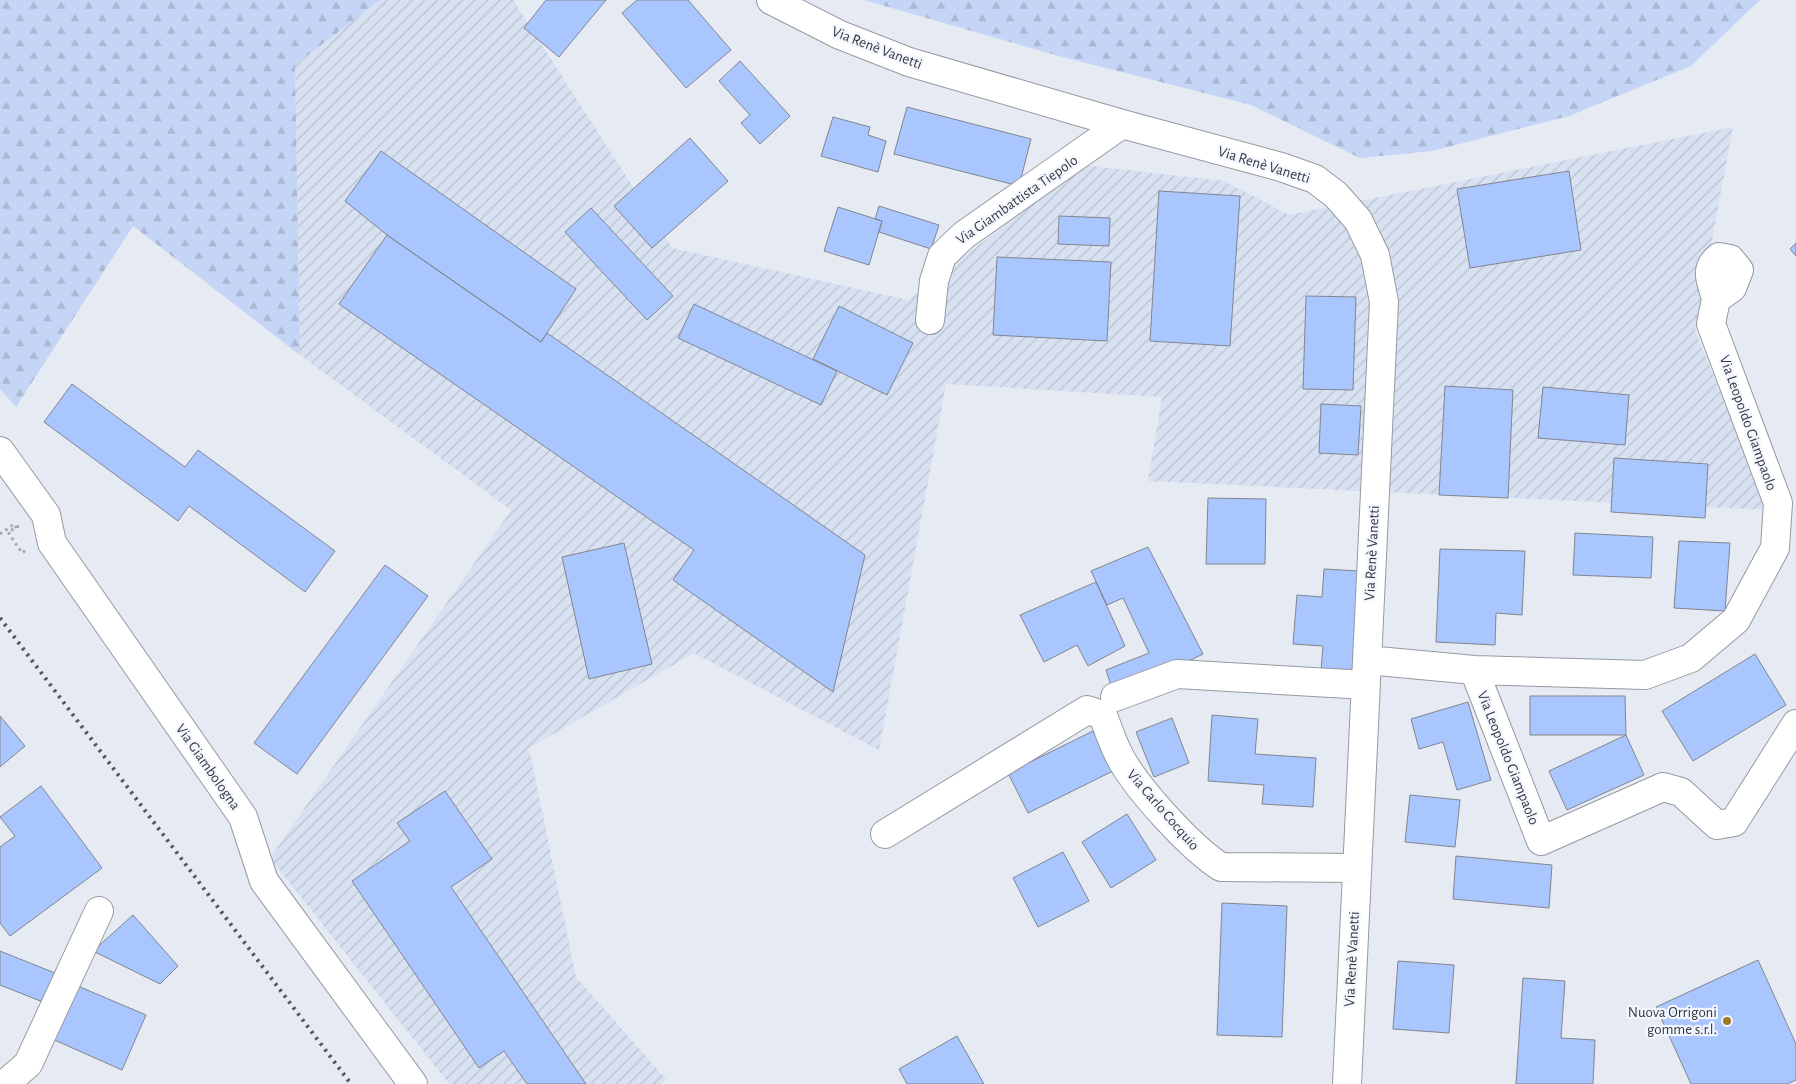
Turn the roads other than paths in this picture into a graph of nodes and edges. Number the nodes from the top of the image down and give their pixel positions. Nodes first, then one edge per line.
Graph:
1 (771, 0) edge
2 (1122, 124) junction
3 (1716, 299) dead end
4 (930, 320) dead end
5 (0, 451) edge
6 (1474, 670) junction
7 (1366, 672) junction
8 (1115, 697) dead end
9 (1796, 724) edge
10 (885, 834) dead end
11 (1357, 868) junction
12 (99, 911) dead end
13 (5, 1084) edge
14 (413, 1084) edge
15 (1347, 1084) edge

1 - 2 street, Via Renè Vanetti
2 - 4 street, Via Giambattista Tiepolo
2 - 7 street, Via Renè Vanetti
3 - 6 street, Via Leopoldo Giampaolo
5 - 14 street, Via Giambologna
6 - 7 street, Via Leopoldo Giampaolo
6 - 9 street, Via Leopoldo Giampaolo
7 - 8 street
7 - 11 street, Via Renè Vanetti
10 - 11 street, Via Carlo Cocquio
11 - 15 street, Via Renè Vanetti
12 - 13 street

